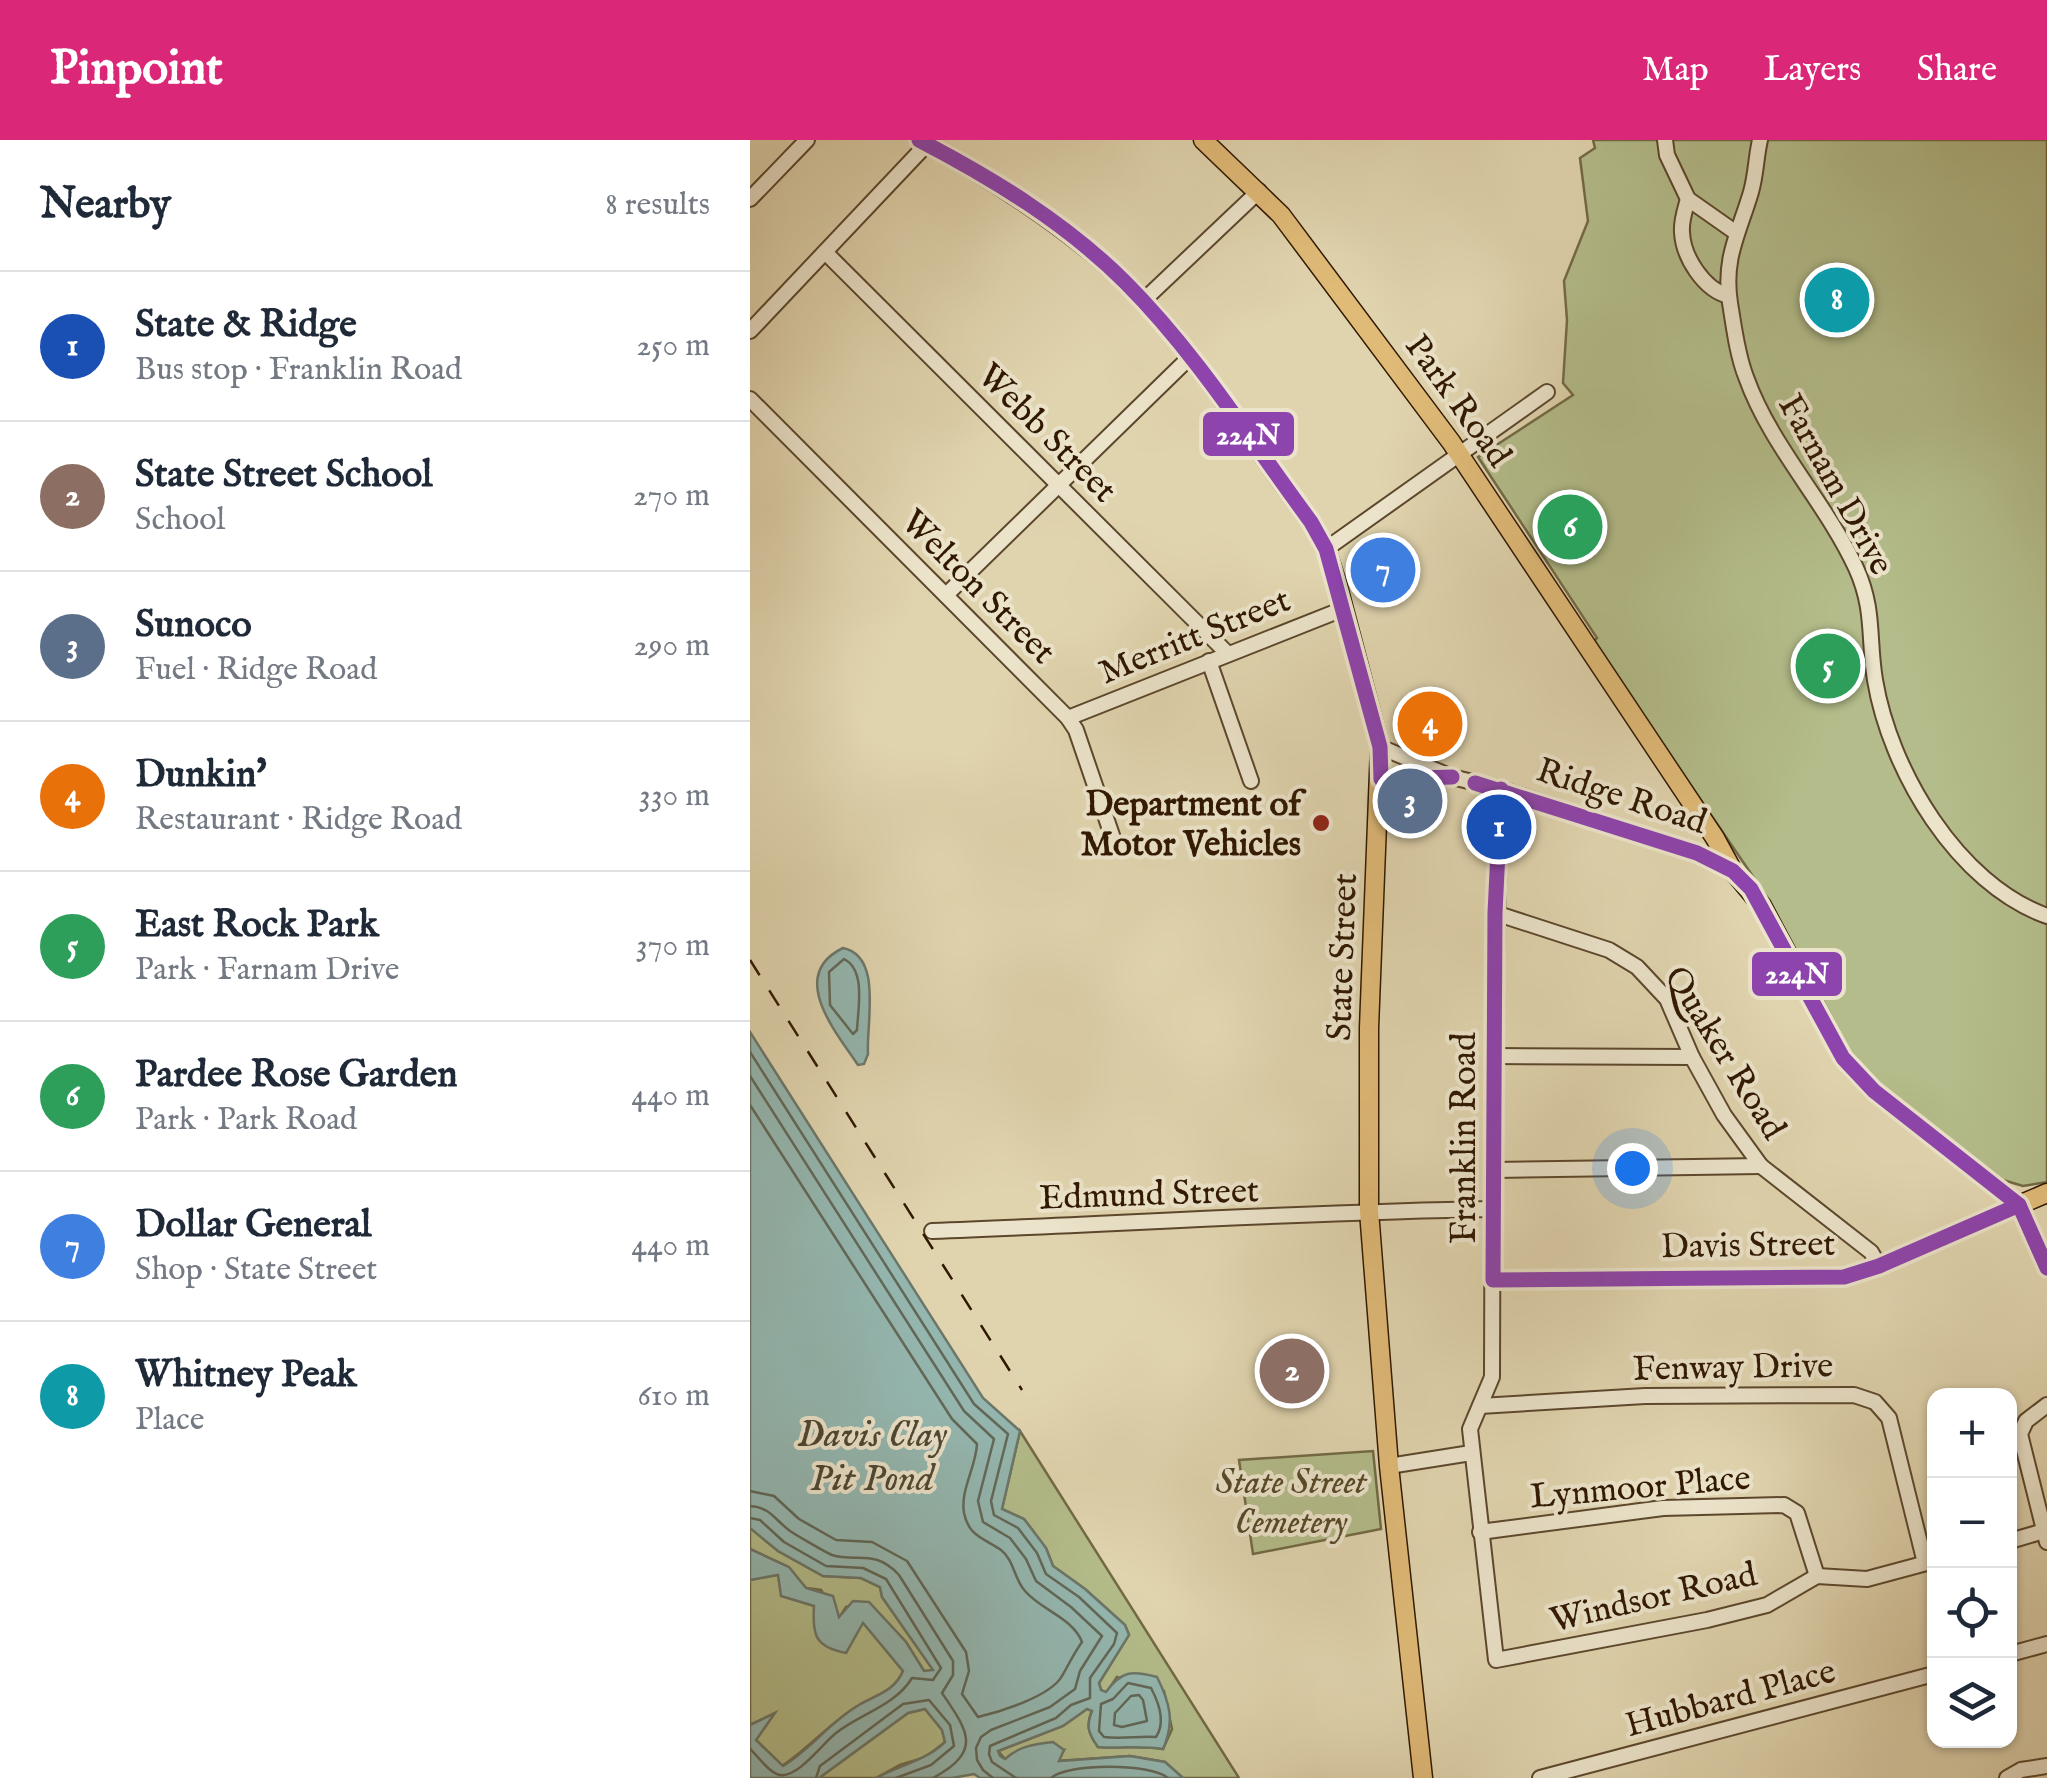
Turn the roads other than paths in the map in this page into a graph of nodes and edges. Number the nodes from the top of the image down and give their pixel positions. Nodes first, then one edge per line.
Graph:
1 (807, 140) edge
2 (1203, 140) edge
3 (1665, 140) edge
4 (1760, 140) edge
5 (923, 142) edge
6 (1259, 191) junction
7 (1688, 199) junction
8 (750, 200) edge
9 (1735, 232) junction
10 (826, 252) junction
11 (1729, 296) junction
12 (1143, 302) junction
13 (750, 331) edge
14 (1190, 357) junction
15 (1546, 392) dead end
16 (750, 399) edge
17 (1459, 453) junction
18 (1058, 485) junction
19 (1326, 549) junction
20 (946, 595) junction
21 (1343, 609) junction
22 (1228, 654) junction
23 (1209, 662) junction
24 (1068, 718) junction
25 (1380, 746) junction
26 (1452, 777) junction
27 (1381, 780) junction
28 (1251, 781) dead end
29 (1501, 789) junction
30 (1116, 847) dead end
31 (1733, 871) junction
32 (1495, 913) junction
33 (2047, 916) edge
34 (1493, 1056) junction
35 (1692, 1057) junction
36 (1761, 1166) junction
37 (1494, 1170) junction
38 (2047, 1193) edge
39 (2019, 1205) junction
40 (1492, 1209) junction
41 (1368, 1211) junction
42 (932, 1232) dead end
43 (1879, 1266) junction
44 (2047, 1268) edge
45 (1493, 1280) junction
46 (2047, 1405) edge
47 (1480, 1406) junction
48 (1471, 1453) junction
49 (1389, 1466) junction
50 (1480, 1532) junction
51 (2046, 1536) edge
52 (2017, 1539) edge
53 (1927, 1551) edge
54 (1927, 1563) edge
55 (1818, 1576) junction
56 (2047, 1644) edge
57 (2017, 1652) edge
58 (1496, 1660) joint
59 (1927, 1676) edge
60 (2047, 1766) edge
61 (1423, 1778) edge
62 (1540, 1778) edge
63 (2007, 1778) edge

1 - 8 street
2 - 6 main road, Park Road
3 - 7 street
4 - 9 street, Farnam Drive
5 - 10 street
5 - 12 main road, State Street
6 - 12 street
6 - 17 main road, Park Road
7 - 9 street
7 - 11 street
9 - 11 street, Farnam Drive
10 - 13 street
10 - 18 street, Webb Street
11 - 33 street, Farnam Drive
12 - 14 main road, State Street
14 - 18 street
14 - 19 main road, State Street
15 - 17 street
16 - 20 street, Welton Street
17 - 19 street
17 - 31 main road, Park Road
18 - 20 street
18 - 22 street, Webb Street
19 - 21 main road, State Street
20 - 24 street, Welton Street
21 - 22 street, Merritt Street
21 - 25 main road, State Street
22 - 23 street, Merritt Street
23 - 24 street, Merritt Street
23 - 28 street
24 - 30 street, Welton Street
25 - 26 street, Ridge Road
25 - 27 main road, State Street
26 - 27 street, Ridge Road
26 - 29 street, Ridge Road
27 - 41 main road, State Street
29 - 31 street, Ridge Road
29 - 32 street, Franklin Road
31 - 39 main road, Ridge Road
32 - 34 street, Franklin Road
32 - 35 street, Quaker Road
34 - 35 street
34 - 37 street, Franklin Road
35 - 36 street, Quaker Road
36 - 37 street
36 - 43 street, Quaker Road
37 - 40 street, Franklin Road
38 - 39 main road, Davis Street
39 - 43 street, Davis Street
39 - 44 main road, Ridge Road
40 - 41 street, Edmund Street
40 - 45 street, Franklin Road
41 - 42 street, Edmund Street
41 - 49 main road, State Street
43 - 45 street, Davis Street
45 - 47 street, Franklin Road
46 - 51 street
47 - 48 street, Franklin Road
47 - 53 street, Fenway Drive
48 - 49 street
48 - 50 street, Franklin Road
49 - 61 main road, State Street
50 - 55 street, Lynmoor Place
50 - 58 street, Franklin Road
51 - 52 street
54 - 55 street
55 - 58 street, Windsor Road
56 - 57 street
59 - 62 street, Hubbard Place
60 - 63 street

